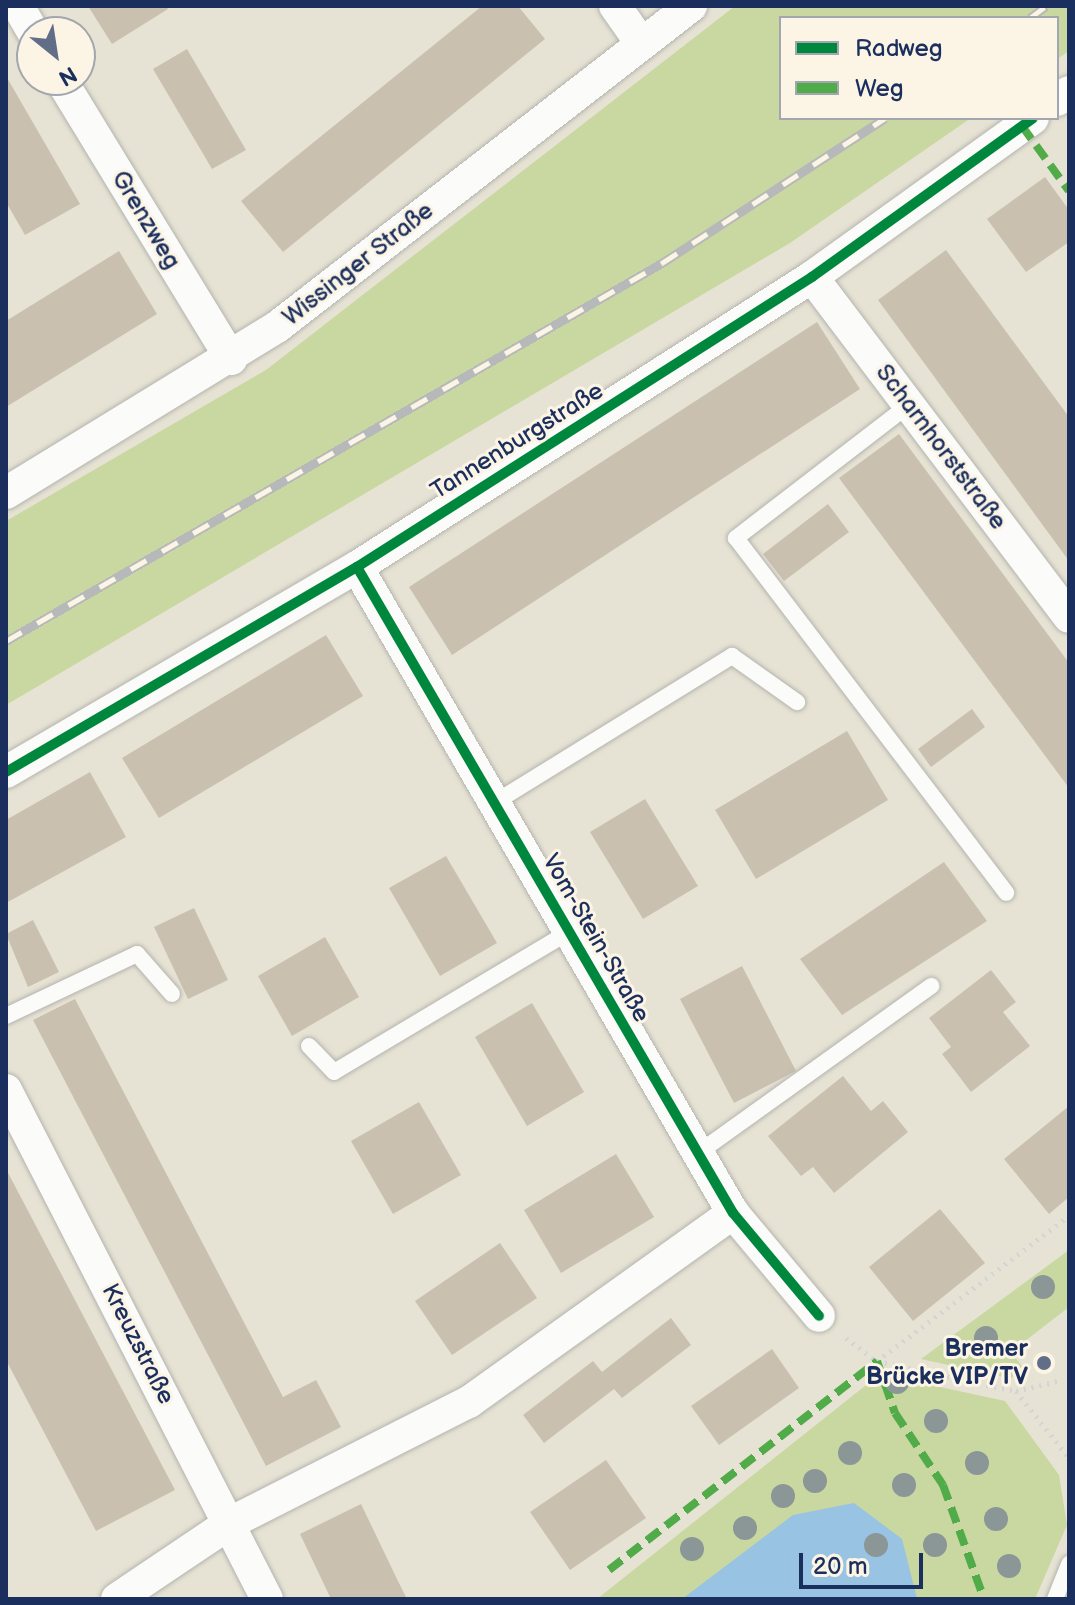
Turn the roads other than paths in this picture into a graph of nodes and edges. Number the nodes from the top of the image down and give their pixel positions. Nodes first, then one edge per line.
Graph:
1 (615, 6) edge
2 (691, 6) edge
3 (641, 43) junction
4 (71, 96) edge
5 (1030, 120) edge
6 (812, 277) junction
7 (231, 359) junction
8 (910, 404) junction
9 (6, 493) edge
10 (357, 567) junction
11 (1069, 617) edge
12 (797, 702) dead end
13 (6, 772) edge
14 (494, 803) junction
15 (1006, 893) dead end
16 (569, 932) junction
17 (931, 986) dead end
18 (172, 994) dead end
19 (6, 1016) edge
20 (309, 1046) dead end
21 (6, 1090) edge
22 (698, 1153) junction
23 (733, 1213) junction
24 (819, 1316) dead end
25 (230, 1523) junction
26 (1069, 1564) edge
27 (117, 1599) edge
28 (267, 1599) edge
29 (1055, 1599) edge

1 - 3 street
2 - 3 street, Wissinger Straße
3 - 7 street, Wissinger Straße
4 - 7 street, Grenzweg
5 - 6 street, Tannenburgstraße
6 - 8 street, Scharnhorststraße
6 - 10 street, Tannenburgstraße
7 - 9 street, Wissinger Straße
8 - 11 street, Scharnhorststraße
8 - 15 lane
10 - 13 street, Tannenburgstraße
10 - 14 street, Vom-Stein-Straße
12 - 14 lane
14 - 16 street, Vom-Stein-Straße
16 - 20 lane
16 - 22 street, Vom-Stein-Straße
17 - 22 lane
18 - 19 lane
21 - 25 street, Kreuzstraße
22 - 23 street, Vom-Stein-Straße
23 - 24 street, Vom-Stein-Straße
23 - 25 street
25 - 27 street
25 - 28 street, Kreuzstraße
26 - 29 lane

